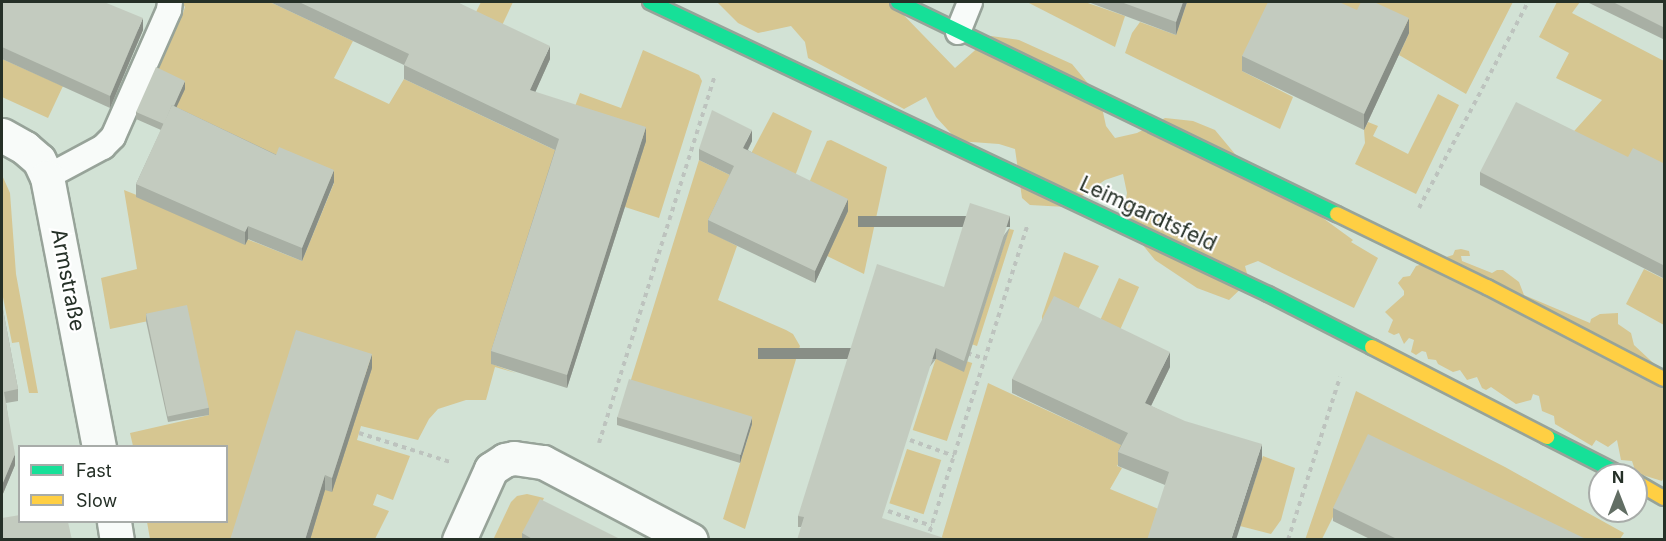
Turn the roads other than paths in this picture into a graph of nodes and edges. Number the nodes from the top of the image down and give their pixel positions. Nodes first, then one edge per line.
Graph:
1 (170, 2) edge
2 (650, 2) edge
3 (898, 2) edge
4 (970, 2) edge
5 (958, 32) junction
6 (2, 135) edge
7 (47, 177) junction
8 (1665, 379) edge
9 (99, 445) edge
10 (1599, 463) edge
11 (1648, 489) edge
12 (1665, 498) edge
13 (114, 523) edge
14 (117, 540) edge
15 (459, 540) edge
16 (691, 540) edge

1 - 7 lane
2 - 10 main road, Leimgardtsfeld
3 - 5 main road
4 - 5 lane
5 - 8 main road
6 - 7 street, Armstraße
7 - 9 street, Armstraße
11 - 12 main road
13 - 14 street
15 - 16 street

